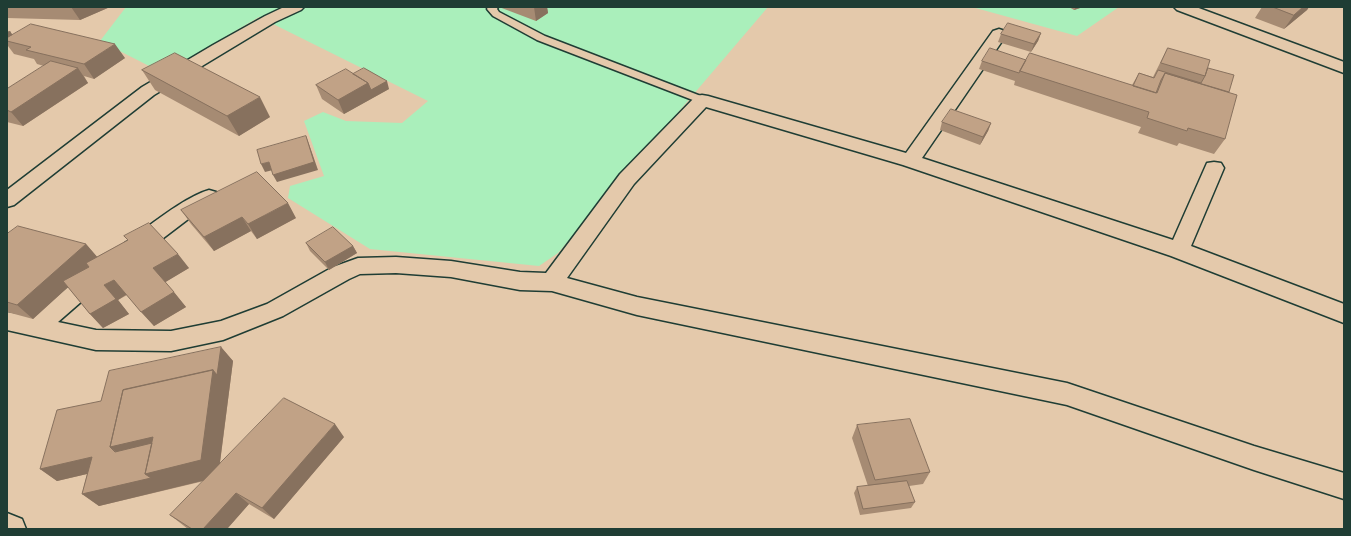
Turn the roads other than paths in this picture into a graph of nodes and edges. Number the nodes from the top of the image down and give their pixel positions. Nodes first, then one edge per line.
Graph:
1 (296, 7) edge
2 (493, 7) edge
3 (1182, 7) edge
4 (998, 34) dead end
5 (1344, 68) edge
6 (702, 100) junction
7 (910, 161) junction
8 (1214, 168) dead end
9 (227, 190) edge
10 (7, 200) edge
11 (1179, 250) junction
12 (552, 282) junction
13 (1344, 314) edge
14 (7, 321) edge
15 (36, 328) junction
16 (1344, 486) edge
17 (7, 528) edge
18 (12, 529) edge

1 - 10 street
2 - 6 lane
3 - 5 street
4 - 7 street
6 - 7 street
6 - 12 street
7 - 11 street
8 - 11 street
9 - 15 street
11 - 13 street
12 - 15 street
12 - 16 street
14 - 15 street
17 - 18 street

